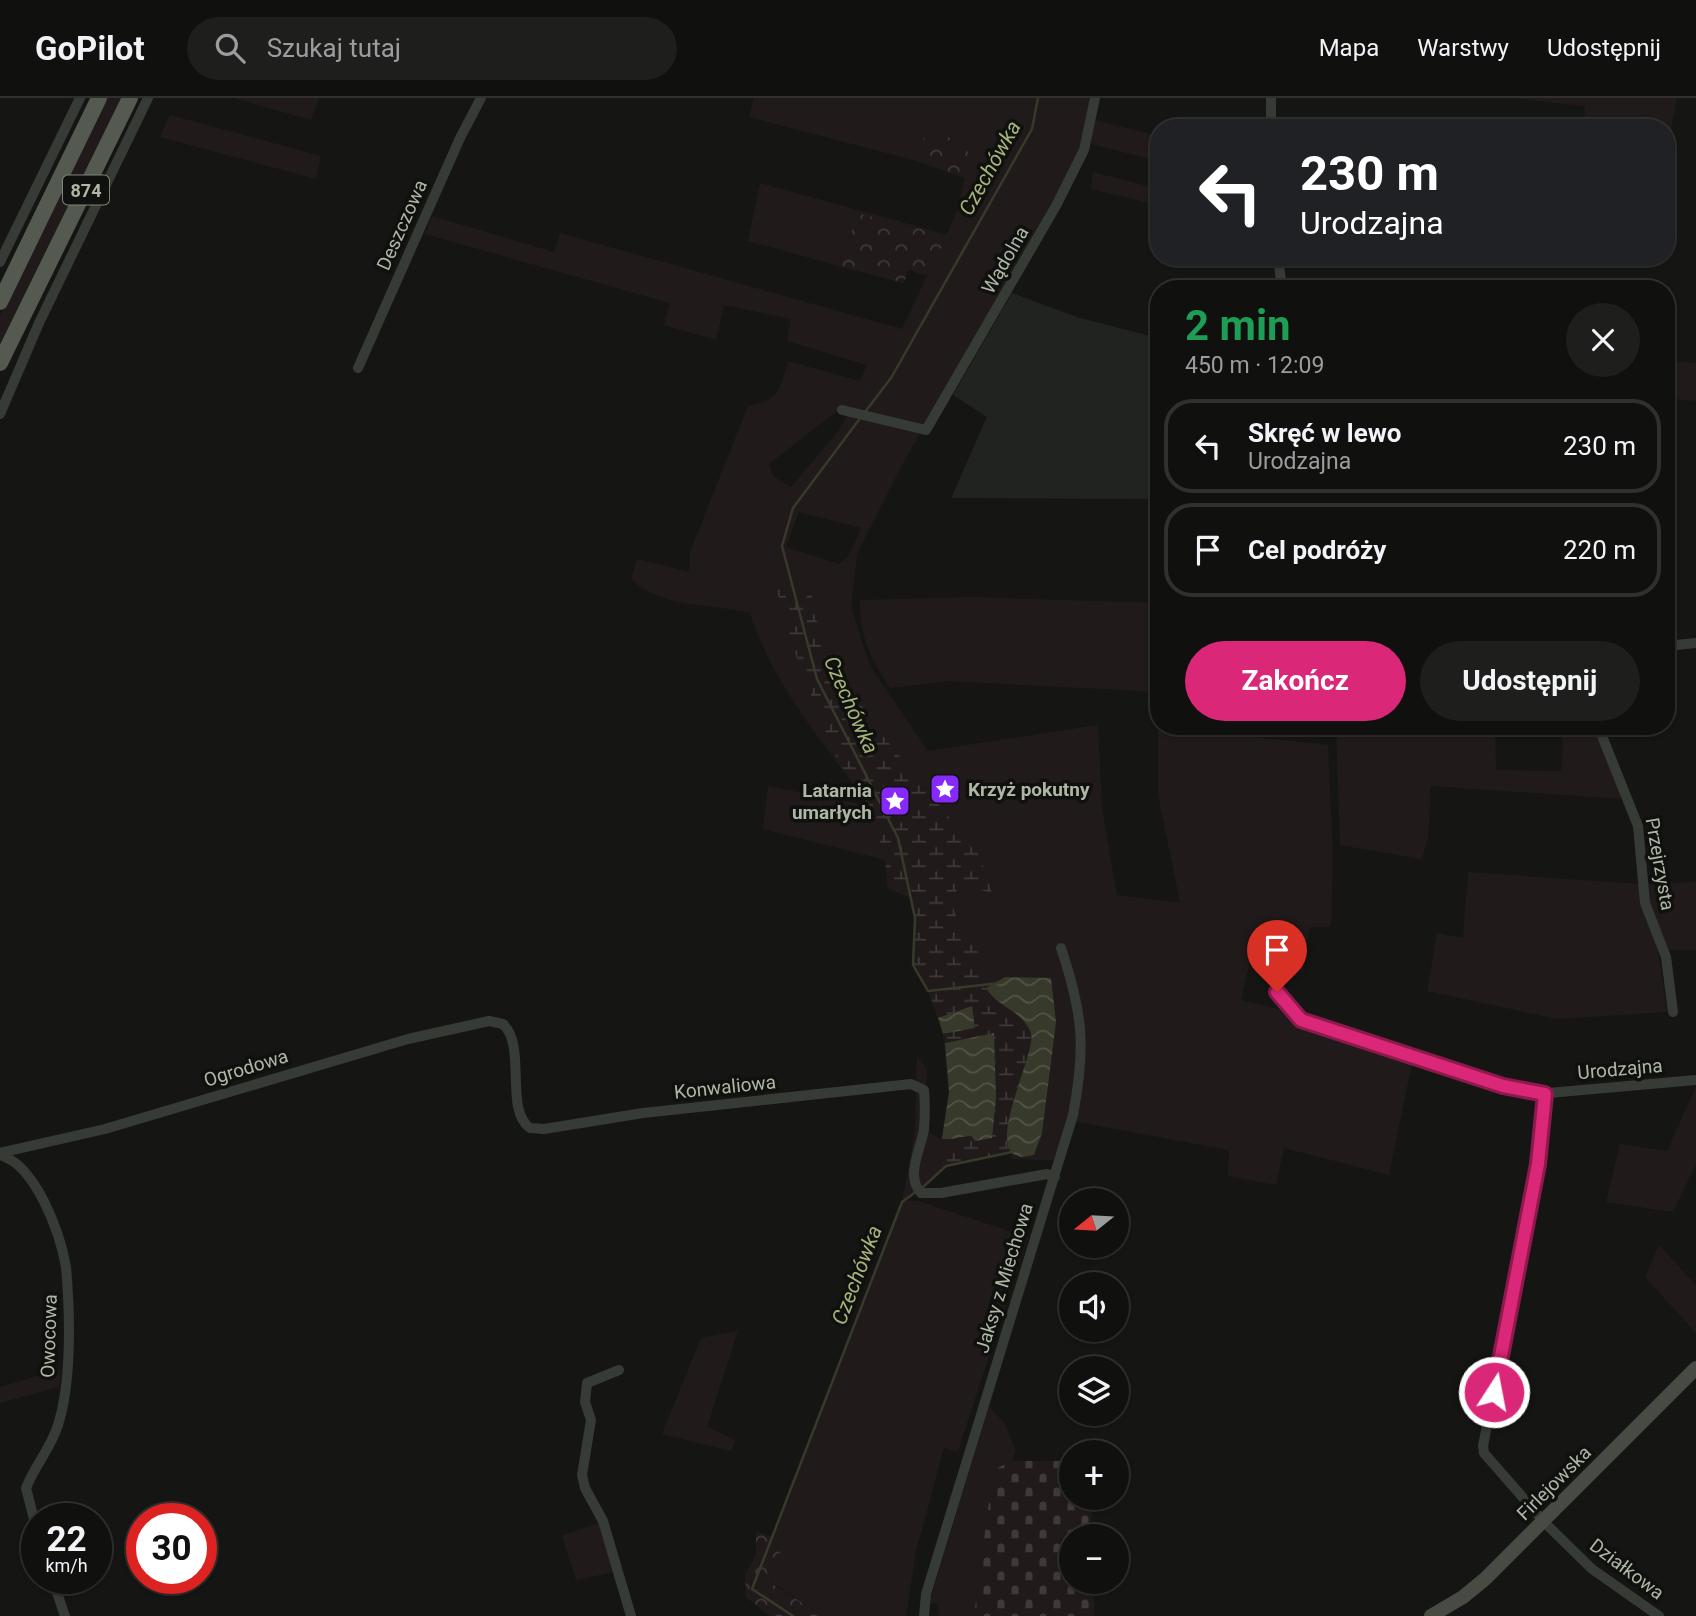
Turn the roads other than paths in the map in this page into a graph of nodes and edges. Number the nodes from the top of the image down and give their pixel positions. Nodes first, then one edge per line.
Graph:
1 (80, 98) edge
2 (99, 98) edge
3 (130, 98) edge
4 (148, 98) edge
5 (481, 98) edge
6 (1095, 98) edge
7 (1271, 98) edge
8 (1271, 119) edge
9 (0, 262) edge
10 (0, 302) edge
11 (0, 363) edge
12 (358, 368) dead end
13 (842, 410) dead end
14 (0, 414) edge
15 (1696, 643) edge
16 (1675, 645) edge
17 (1602, 735) edge
18 (1061, 948) dead end
19 (1277, 992) dead end
20 (1673, 1012) dead end
21 (1696, 1080) edge
22 (1545, 1094) junction
23 (530, 1128) joint
24 (0, 1154) edge
25 (1055, 1177) junction
26 (1696, 1368) edge
27 (619, 1370) dead end
28 (30, 1503) edge
29 (1543, 1521) junction
30 (57, 1594) edge
31 (65, 1616) edge
32 (631, 1616) edge
33 (924, 1616) edge
34 (1431, 1616) edge
35 (1660, 1616) edge

1 - 9 street
2 - 10 main road, 874
3 - 11 main road, 874
4 - 14 street
5 - 12 street, Deszczowa
6 - 13 street, Wądolna
7 - 8 street
15 - 16 street
17 - 20 street, Przejrzysta
18 - 25 street, Jaksy z Miechowa
19 - 22 street, Urodzajna
21 - 22 street, Urodzajna
22 - 29 street, Działkowa
23 - 24 street, Ogrodowa
23 - 25 street, Konwaliowa
24 - 28 street, Owocowa
25 - 33 street, Jaksy z Miechowa
26 - 29 street, Firlejowska
27 - 32 street
29 - 34 street, Firlejowska
29 - 35 street, Działkowa
30 - 31 street

